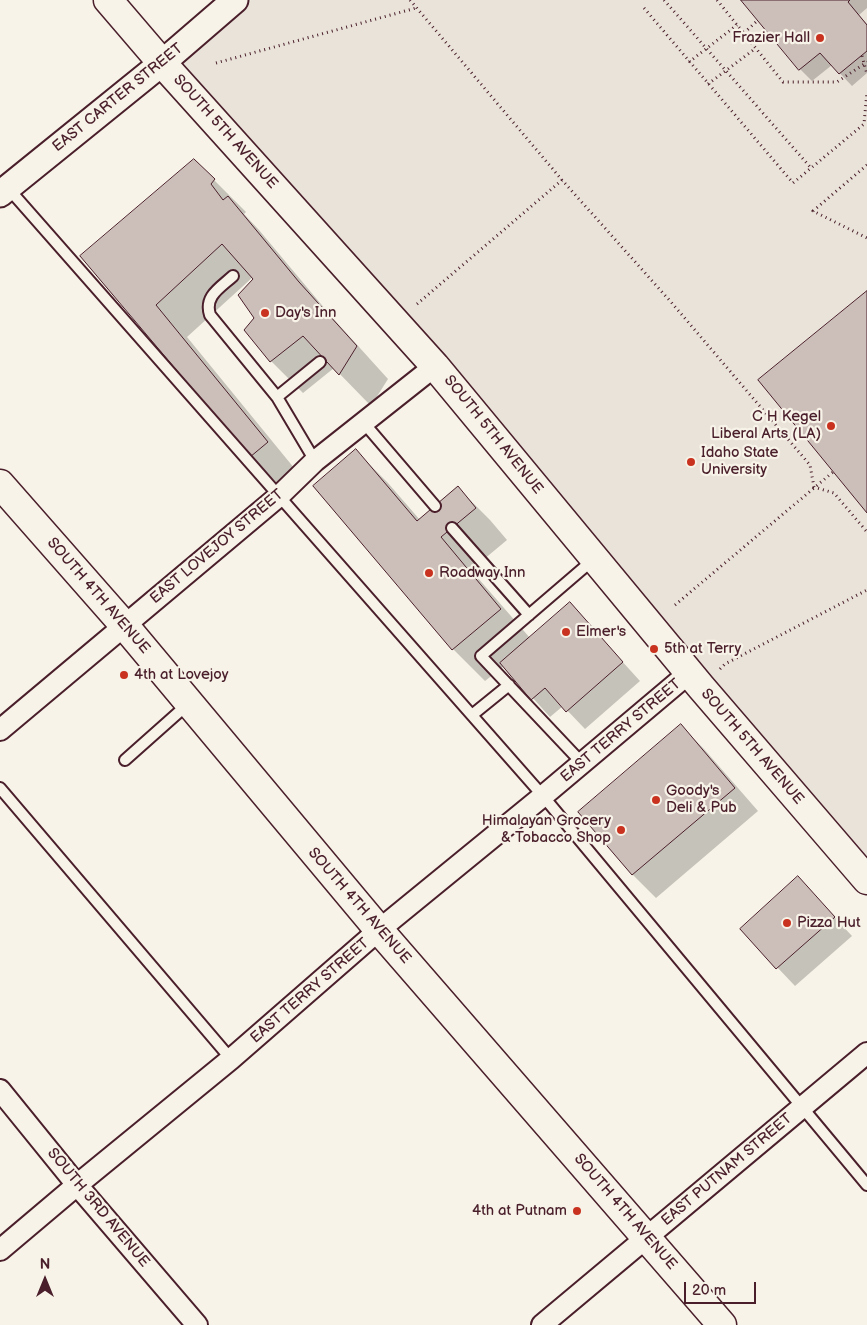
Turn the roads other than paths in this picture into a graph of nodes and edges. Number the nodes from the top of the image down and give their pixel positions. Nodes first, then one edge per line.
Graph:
1 (108, 0) edge
2 (235, 0) edge
3 (162, 63) junction
4 (3, 187) edge
5 (233, 276) dead end
6 (320, 362) dead end
7 (436, 366) junction
8 (277, 397) junction
9 (364, 423) junction
10 (315, 461) junction
11 (0, 484) edge
12 (279, 496) junction
13 (435, 506) dead end
14 (452, 528) dead end
15 (594, 559) junction
16 (529, 614) junction
17 (124, 625) junction
18 (701, 674) junction
19 (509, 686) junction
20 (189, 703) junction
21 (472, 715) junction
22 (0, 730) edge
23 (125, 760) dead end
24 (582, 763) junction
25 (0, 788) edge
26 (543, 796) junction
27 (867, 880) edge
28 (379, 930) junction
29 (867, 1053) edge
30 (231, 1060) junction
31 (0, 1090) edge
32 (802, 1108) junction
33 (78, 1185) junction
34 (867, 1185) edge
35 (646, 1237) junction
36 (0, 1250) edge
37 (197, 1325) edge
38 (542, 1325) edge
39 (722, 1325) edge

1 - 3 main road, SOUTH 5TH AVENUE
2 - 3 street, EAST CARTER STREET
3 - 4 street, EAST CARTER STREET
3 - 7 main road, SOUTH 5TH AVENUE
4 - 12 lane
5 - 8 lane
6 - 8 lane
7 - 9 street, EAST LOVEJOY STREET
7 - 15 main road, SOUTH 5TH AVENUE
8 - 10 lane
9 - 10 street, EAST LOVEJOY STREET
9 - 13 lane
10 - 12 street, EAST LOVEJOY STREET
11 - 17 main road, SOUTH 4TH AVENUE
12 - 17 street, EAST LOVEJOY STREET
12 - 21 lane
14 - 16 lane
15 - 16 lane
15 - 18 main road, SOUTH 5TH AVENUE
16 - 19 lane
17 - 20 main road, SOUTH 4TH AVENUE
17 - 22 street, EAST LOVEJOY STREET
18 - 24 street, EAST TERRY STREET
18 - 27 main road, SOUTH 5TH AVENUE
19 - 21 lane
19 - 24 lane
20 - 23 lane
20 - 28 main road, SOUTH 4TH AVENUE
21 - 26 lane
24 - 26 street, EAST TERRY STREET
25 - 30 lane
26 - 28 street, EAST TERRY STREET
26 - 32 lane
28 - 30 street, EAST TERRY STREET
28 - 35 main road, SOUTH 4TH AVENUE
29 - 32 street, EAST PUTNAM STREET
30 - 33 street, EAST TERRY STREET
31 - 33 street, SOUTH 3RD AVENUE
32 - 34 lane
32 - 35 street, EAST PUTNAM STREET
33 - 36 street, EAST TERRY STREET
33 - 37 street, SOUTH 3RD AVENUE
35 - 38 street, EAST PUTNAM STREET
35 - 39 main road, SOUTH 4TH AVENUE

